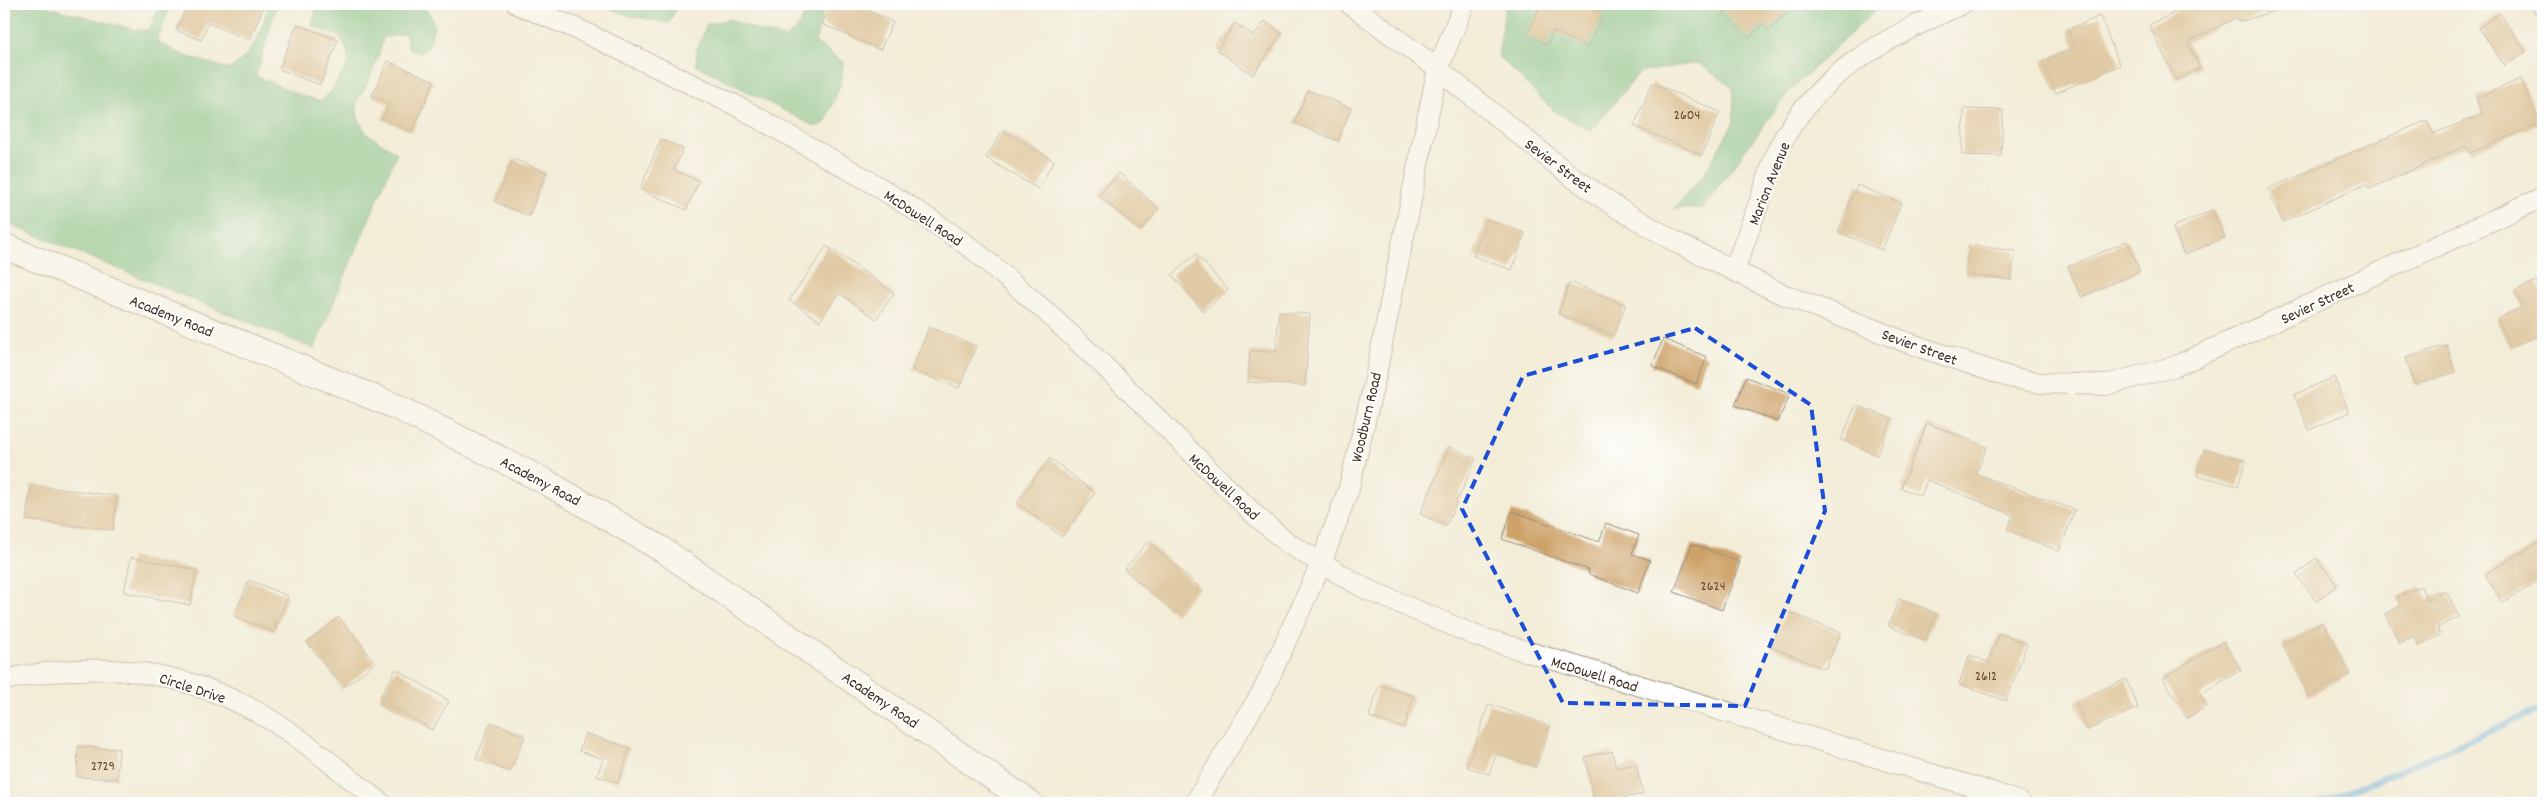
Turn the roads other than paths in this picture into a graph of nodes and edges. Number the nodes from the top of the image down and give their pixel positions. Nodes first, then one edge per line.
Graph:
1 (517, 4) edge
2 (1350, 4) edge
3 (1464, 4) edge
4 (1962, 4) edge
5 (1438, 69) junction
6 (2543, 197) edge
7 (4, 246) edge
8 (1734, 271) junction
9 (1321, 564) junction
10 (4, 680) edge
11 (381, 803) edge
12 (1030, 803) edge
13 (1195, 803) edge
14 (2021, 803) edge

1 - 9 street, McDowell Road
2 - 5 street, Sevier Street
3 - 5 street, Woodburn Road
4 - 8 street, Marion Avenue
5 - 8 street, Sevier Street
5 - 9 street, Woodburn Road
6 - 8 street, Sevier Street
7 - 12 main road, Academy Road
9 - 13 street, Woodburn Road
9 - 14 street, McDowell Road
10 - 11 street, Circle Drive

